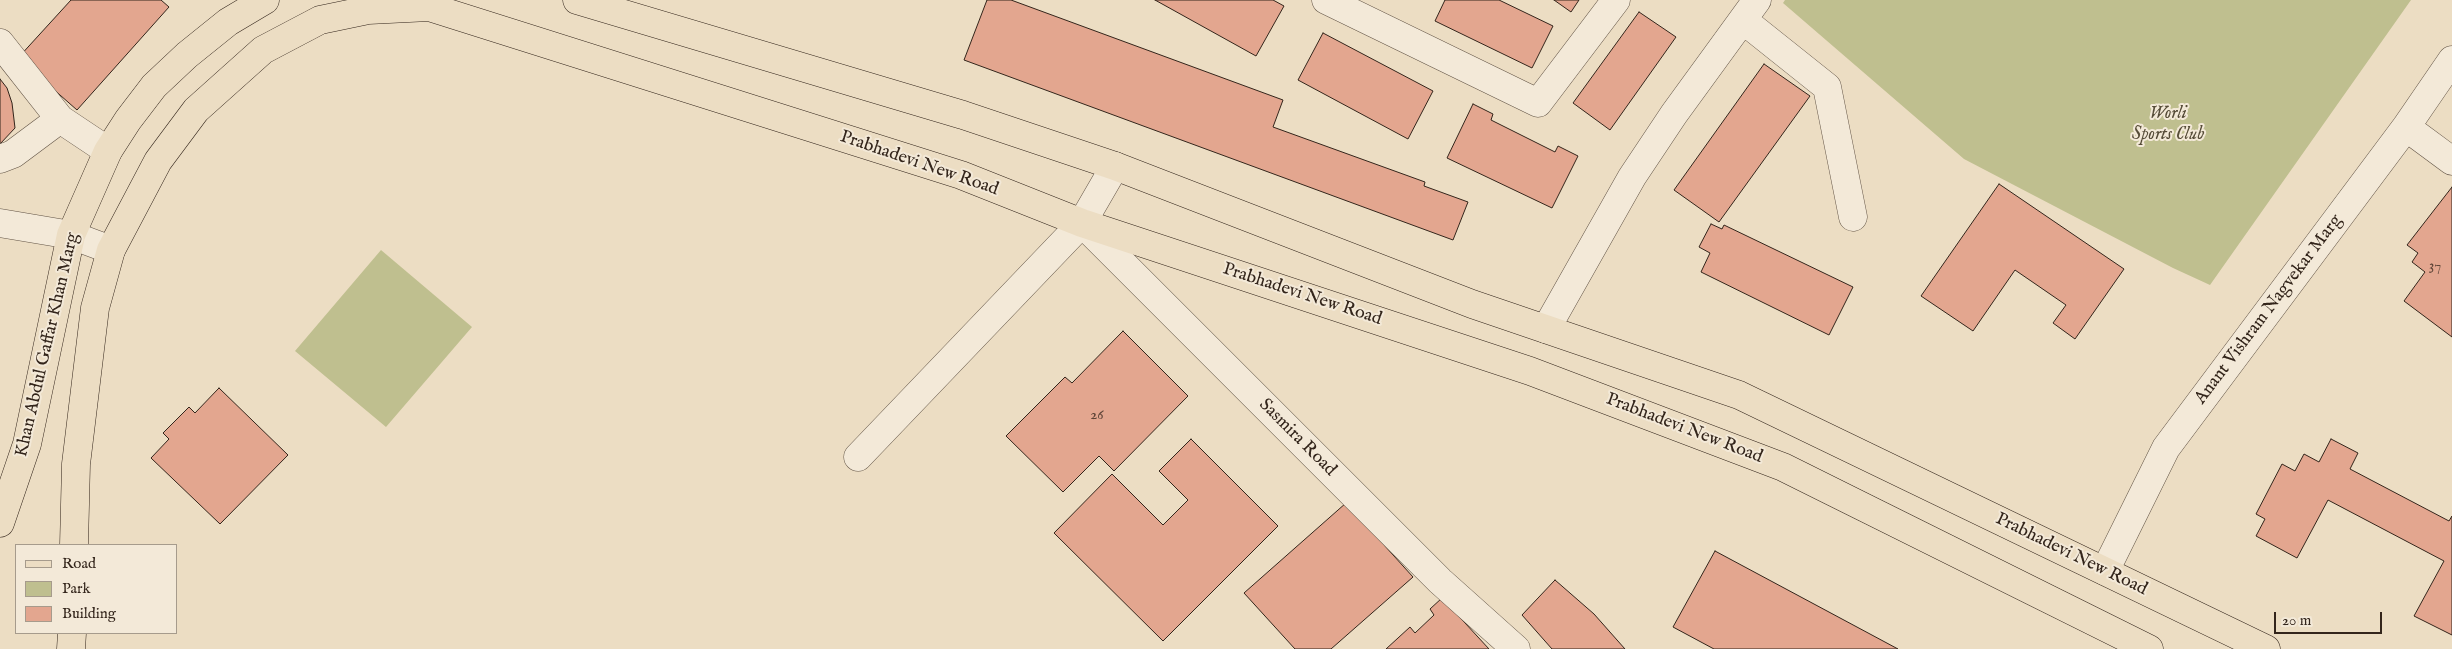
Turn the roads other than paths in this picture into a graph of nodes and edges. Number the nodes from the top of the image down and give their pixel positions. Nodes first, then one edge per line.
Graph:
1 (265, 0) edge
2 (577, 0) edge
3 (1326, 0) edge
4 (1616, 0) edge
5 (1750, 10) edge
6 (0, 43) edge
7 (2452, 60) edge
8 (60, 119) junction
9 (2406, 127) junction
10 (108, 151) junction
11 (0, 158) edge
12 (2452, 161) edge
13 (1115, 166) junction
14 (1853, 217) dead end
15 (1082, 222) junction
16 (0, 223) edge
17 (71, 235) junction
18 (111, 250) junction
19 (1546, 329) junction
20 (858, 457) dead end
21 (0, 523) edge
22 (74, 544) edge
23 (2105, 572) junction
24 (72, 634) edge
25 (71, 649) edge
26 (1516, 649) edge
27 (2149, 649) edge
28 (2266, 649) edge

1 - 10 main road, Khan Abdul Gaffar Khan Marg
2 - 13 main road, Prabhadevi New Road
3 - 4 street
5 - 14 street
5 - 19 street
6 - 8 street
7 - 9 street, Anant Vishram Nagvekar Marg
8 - 10 street
8 - 11 street
9 - 12 street
9 - 23 street, Anant Vishram Nagvekar Marg
10 - 17 main road, Khan Abdul Gaffar Khan Marg
13 - 15 street
13 - 19 main road, Prabhadevi New Road
15 - 18 main road, Prabhadevi New Road
15 - 20 street
15 - 26 street, Sasmira Road
15 - 27 main road, Prabhadevi New Road
16 - 17 street
17 - 18 street
17 - 21 main road, Khan Abdul Gaffar Khan Marg
18 - 22 main road
19 - 23 main road, Prabhadevi New Road
23 - 28 main road, Prabhadevi New Road
24 - 25 main road

